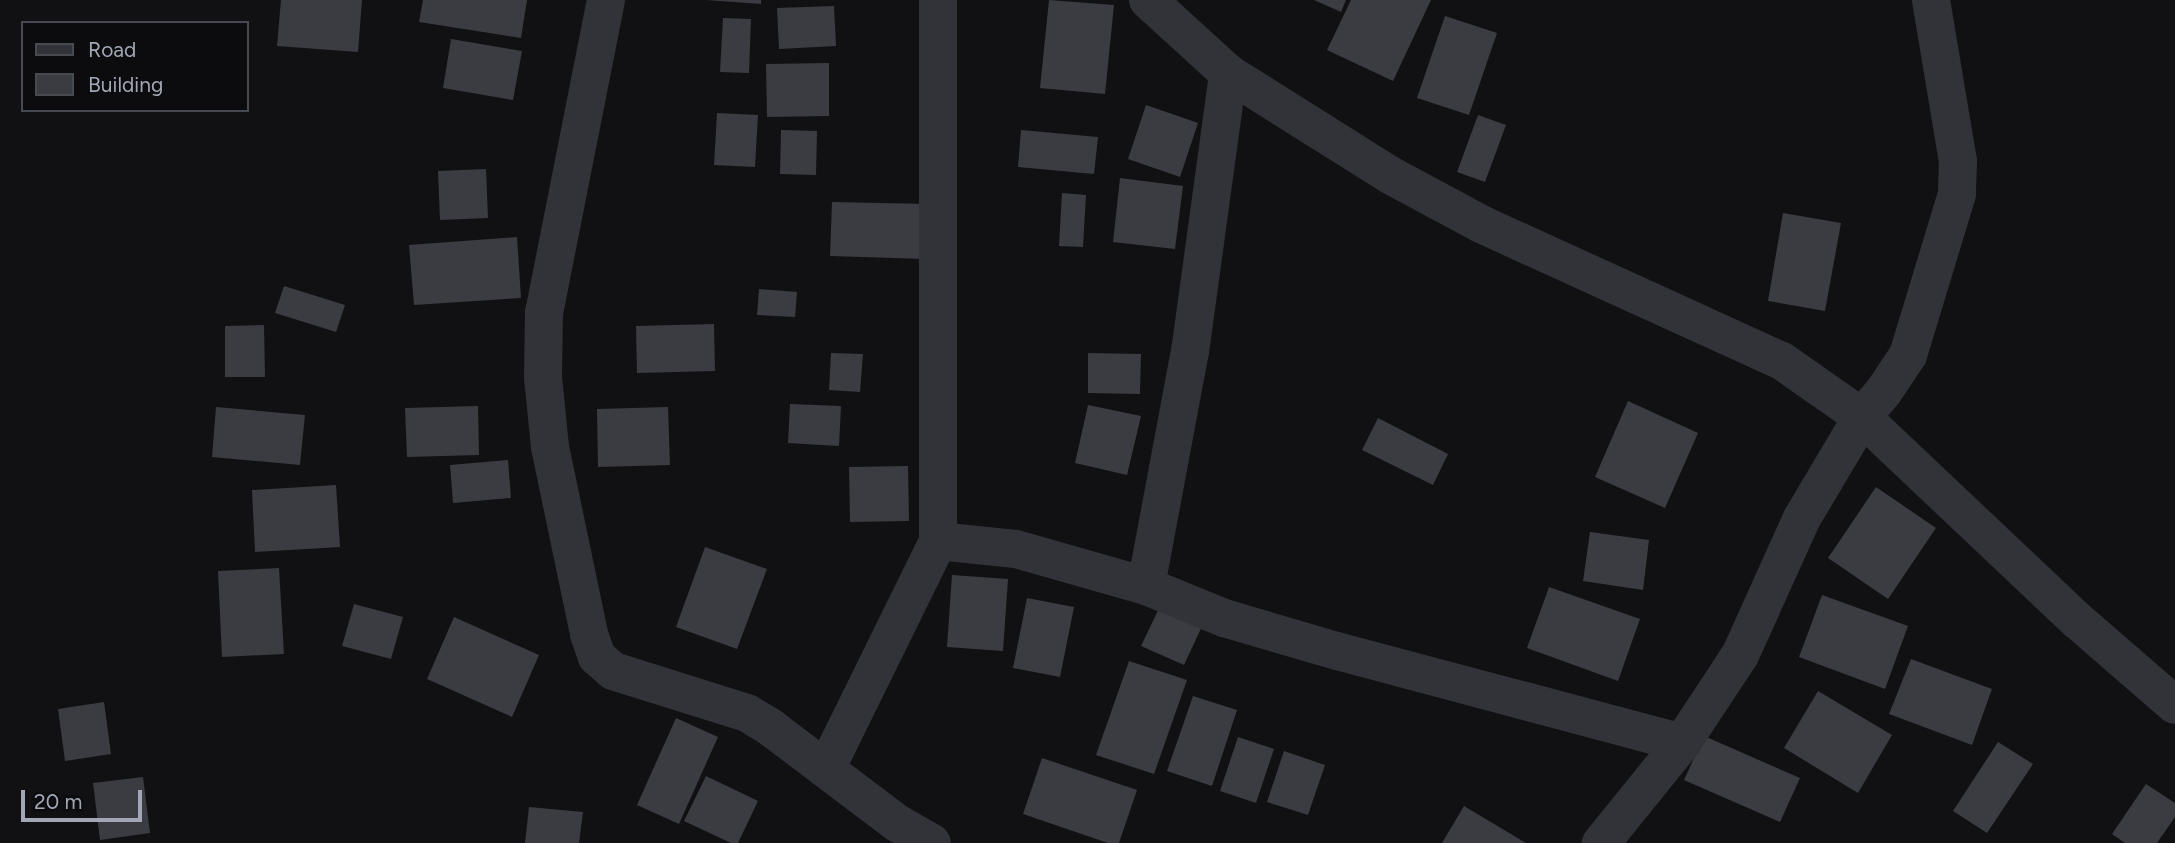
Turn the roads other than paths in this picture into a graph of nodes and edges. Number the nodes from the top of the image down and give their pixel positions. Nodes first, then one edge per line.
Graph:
1 (606, 0) edge
2 (939, 0) edge
3 (1148, 0) edge
4 (1931, 0) edge
5 (1228, 73) junction
6 (1862, 417) junction
7 (938, 541) junction
8 (1146, 586) junction
9 (2175, 705) edge
10 (1682, 743) junction
11 (826, 769) junction
12 (932, 843) edge
13 (1601, 843) edge

1 - 11 street
2 - 7 street
3 - 5 street
4 - 6 street
5 - 6 street
5 - 8 street
6 - 9 street
6 - 10 street
7 - 8 street
7 - 11 street
8 - 10 street
10 - 13 street
11 - 12 street

